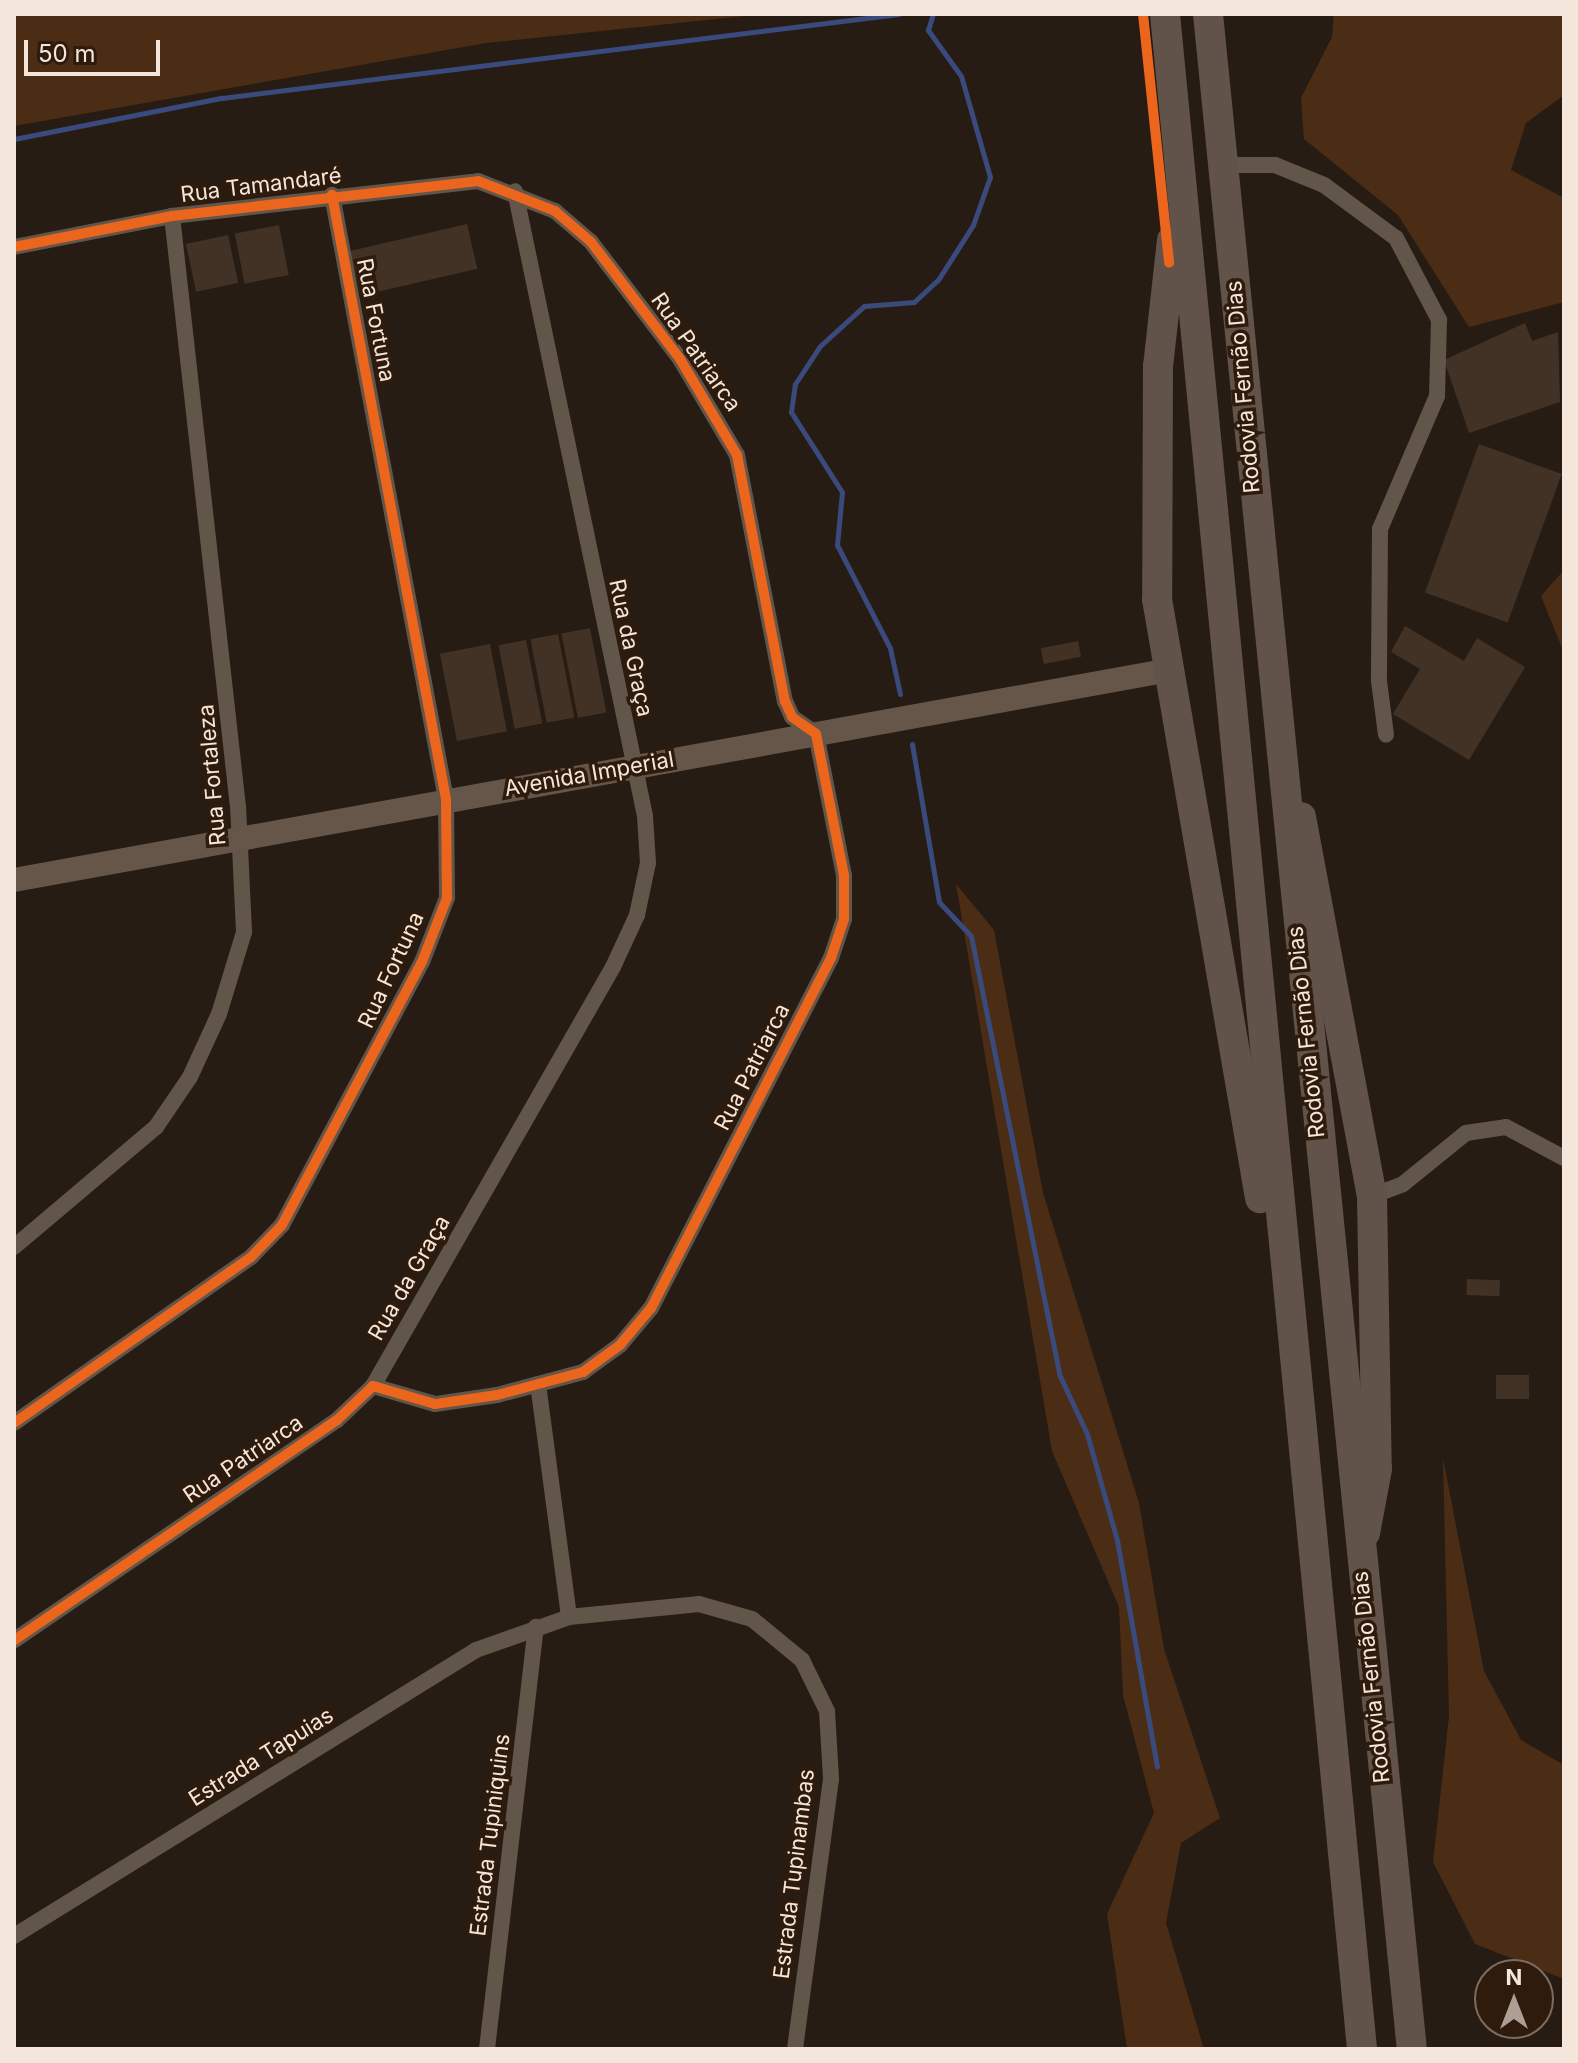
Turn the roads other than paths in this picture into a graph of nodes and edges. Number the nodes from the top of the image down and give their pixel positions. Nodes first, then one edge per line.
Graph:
1 (1165, 14) edge
2 (1208, 14) edge
3 (1222, 165) junction
4 (1178, 175) junction
5 (515, 191) junction
6 (332, 195) junction
7 (172, 216) junction
8 (14, 247) edge
9 (1269, 656) junction
10 (1164, 671) junction
11 (816, 734) junction
12 (1386, 735) dead end
13 (634, 766) junction
14 (446, 799) junction
15 (240, 835) junction
16 (14, 880) edge
17 (1564, 1158) edge
18 (1372, 1196) junction
19 (14, 1247) edge
20 (1287, 1303) junction
21 (538, 1384) junction
22 (373, 1386) junction
23 (14, 1423) edge
24 (1358, 1567) junction
25 (569, 1617) junction
26 (536, 1627) junction
27 (14, 1640) edge
28 (14, 1936) edge
29 (487, 2049) edge
30 (795, 2049) edge
31 (1362, 2049) edge
32 (1412, 2049) edge

1 - 4 highway, Rodovia Fernão Dias
2 - 3 highway, Rodovia Fernão Dias
3 - 9 highway, Rodovia Fernão Dias
3 - 12 street
4 - 10 highway
4 - 20 highway, Rodovia Fernão Dias
5 - 6 street, Rua Tamandaré
5 - 11 street, Rua Patriarca
5 - 13 street, Rua da Graça
6 - 7 street, Rua Tamandaré
6 - 14 street, Rua Fortuna
7 - 8 street, Rua Tamandaré
7 - 15 street, Rua Fortaleza
9 - 18 highway
9 - 24 highway, Rodovia Fernão Dias
10 - 11 main road, Avenida Imperial
10 - 20 highway
11 - 13 main road, Avenida Imperial
11 - 21 street, Rua Patriarca
13 - 14 main road, Avenida Imperial
13 - 22 street, Rua da Graça
14 - 15 main road, Avenida Imperial
14 - 23 street, Rua Fortuna
15 - 16 main road, Avenida Imperial
15 - 19 street, Rua Fortaleza
17 - 18 street
18 - 24 highway
20 - 31 highway, Rodovia Fernão Dias
21 - 22 street, Rua Patriarca
21 - 25 street
22 - 27 street, Rua Patriarca
24 - 32 highway, Rodovia Fernão Dias
25 - 26 street, Estrada Tupinambas
25 - 30 street, Estrada Tupinambas
26 - 28 street, Estrada Tapuias
26 - 29 street, Estrada Tupiniquins

